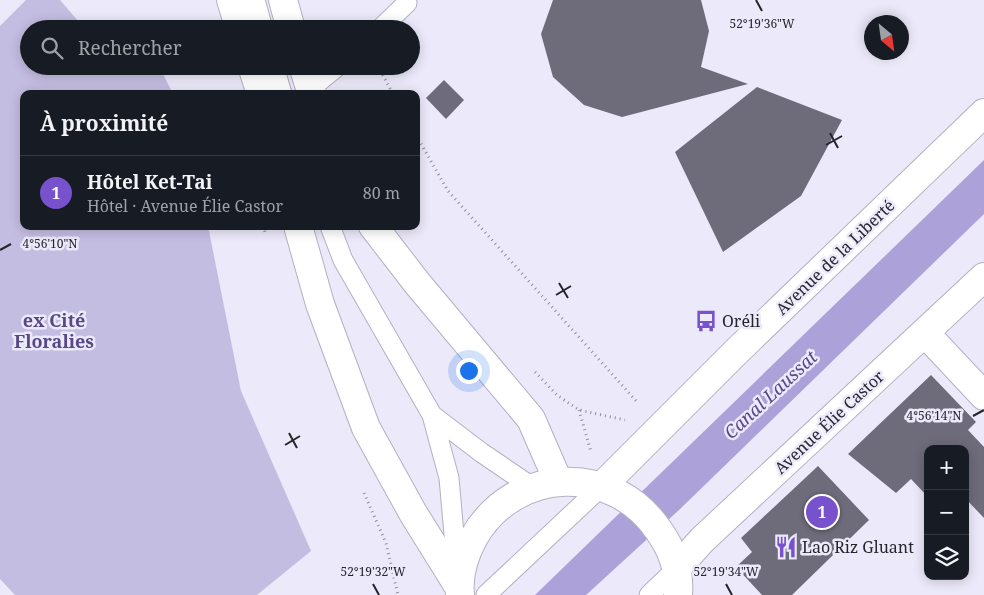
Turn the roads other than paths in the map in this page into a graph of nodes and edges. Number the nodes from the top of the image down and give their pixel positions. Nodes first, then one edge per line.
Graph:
1 (231, 0) edge
2 (255, 0) edge
3 (283, 0) edge
4 (406, 3) dead end
5 (237, 20) edge
6 (261, 20) edge
7 (289, 20) edge
8 (389, 20) edge
9 (255, 75) edge
10 (277, 75) edge
11 (322, 75) edge
12 (308, 83) edge
13 (260, 90) edge
14 (281, 90) edge
15 (984, 113) edge
16 (299, 230) edge
17 (332, 230) edge
18 (376, 230) edge
19 (984, 277) edge
20 (925, 333) junction
21 (984, 396) edge
22 (432, 415) junction
23 (545, 484) junction
24 (613, 491) junction
25 (676, 579) edge
26 (460, 591) edge
27 (486, 595) edge
28 (649, 595) edge

1 - 5 main road
2 - 6 lane
3 - 7 main road
4 - 8 lane
9 - 13 main road
10 - 14 lane
11 - 12 lane
15 - 24 main road, Avenue de la Liberté
16 - 26 main road
17 - 22 lane
18 - 23 main road
19 - 20 main road, Avenue Élie Castor
20 - 21 main road
20 - 25 main road, Avenue Élie Castor
22 - 23 lane
22 - 26 lane
23 - 24 main road
23 - 26 main road
24 - 25 main road
24 - 27 lane
25 - 28 lane

